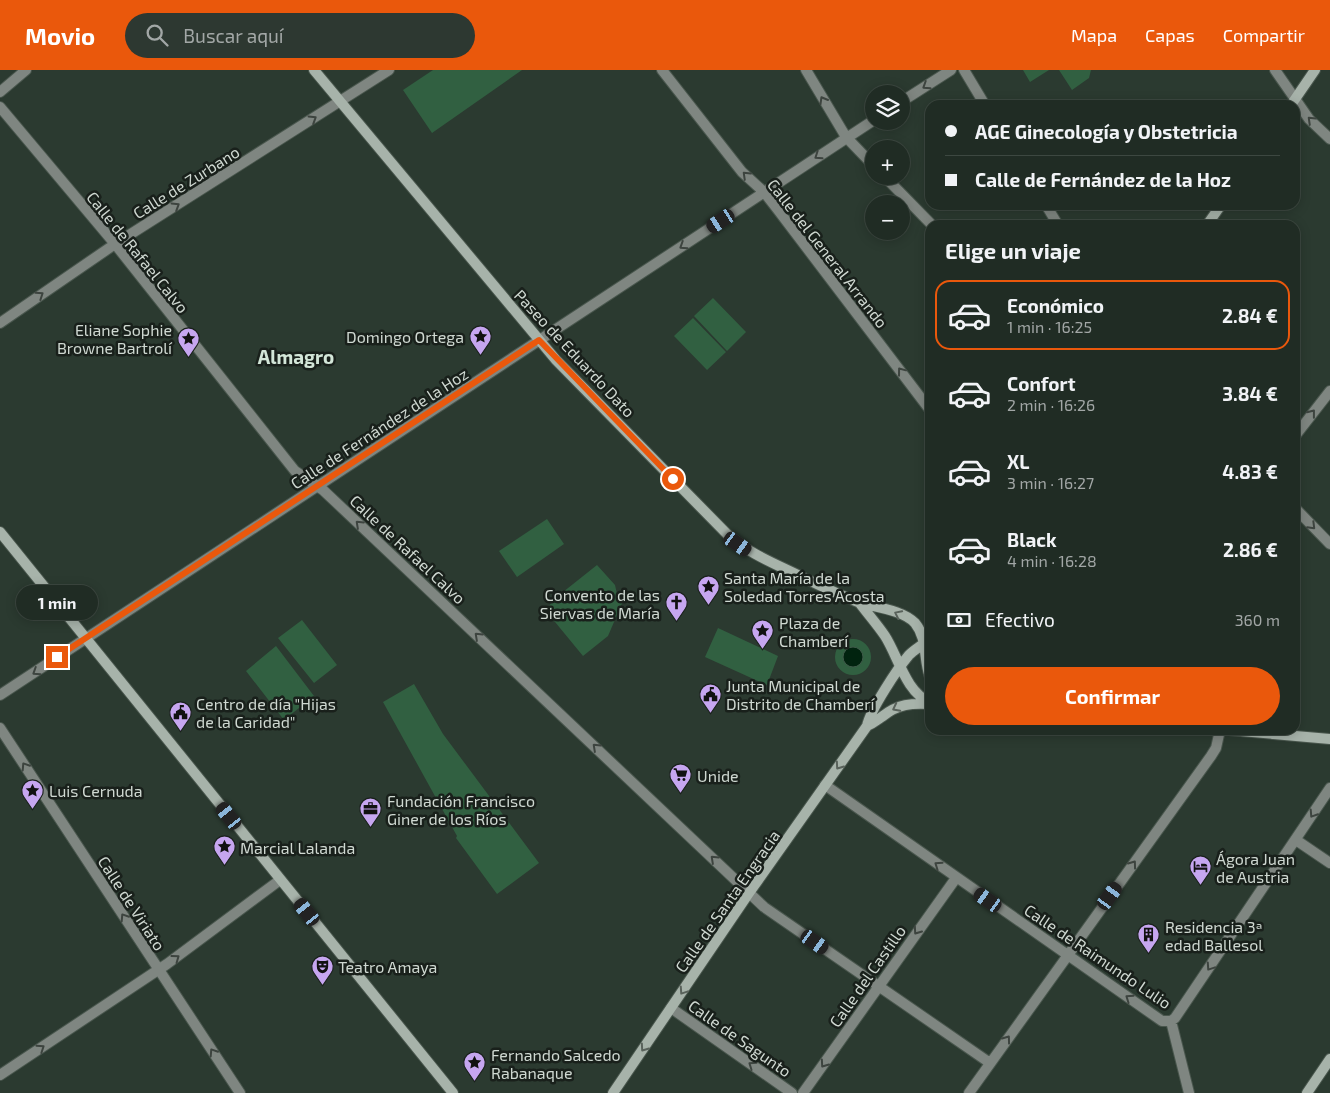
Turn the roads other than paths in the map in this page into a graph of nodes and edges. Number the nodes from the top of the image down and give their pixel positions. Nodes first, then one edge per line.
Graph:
1 (26, 70) edge
2 (314, 70) edge
3 (389, 70) edge
4 (662, 70) edge
5 (806, 70) edge
6 (951, 70) edge
7 (964, 70) edge
8 (1275, 70) edge
9 (1315, 70) edge
10 (0, 92) edge
11 (910, 96) edge
12 (983, 100) edge
13 (1292, 100) edge
14 (1294, 100) edge
15 (341, 102) junction
16 (0, 107) edge
17 (1300, 109) edge
18 (865, 125) edge
19 (846, 136) junction
20 (1330, 139) edge
21 (865, 156) edge
22 (893, 185) edge
23 (764, 192) junction
24 (927, 220) edge
25 (115, 244) junction
26 (0, 323) edge
27 (539, 340) junction
28 (1330, 391) edge
29 (925, 403) edge
30 (1300, 430) edge
31 (318, 486) junction
32 (1300, 513) edge
33 (0, 532) edge
34 (1330, 544) edge
35 (859, 602) junction
36 (925, 636) edge
37 (86, 638) junction
38 (925, 642) edge
39 (902, 666) junction
40 (0, 695) edge
41 (925, 700) edge
42 (925, 703) edge
43 (867, 726) junction
44 (0, 728) edge
45 (1219, 735) edge
46 (1286, 735) edge
47 (1330, 739) edge
48 (825, 785) junction
49 (1330, 788) edge
50 (1296, 840) junction
51 (1330, 863) edge
52 (956, 878) junction
53 (280, 880) junction
54 (749, 893) junction
55 (1068, 955) junction
56 (159, 970) junction
57 (878, 986) junction
58 (671, 1008) junction
59 (1171, 1021) junction
60 (1330, 1060) edge
61 (990, 1063) junction
62 (0, 1075) edge
63 (240, 1093) edge
64 (454, 1093) edge
65 (613, 1093) edge
66 (792, 1093) edge
67 (803, 1093) edge
68 (970, 1093) edge
69 (1189, 1093) edge
70 (1307, 1093) edge

1 - 10 street
2 - 15 main road, Paseo de Eduardo Dato
3 - 15 street, Calle de Zurbano
23 -> 4 street, Calle del General Arrando
19 -> 5 street
6 -> 11 street
7 - 12 street
8 - 13 street
9 - 14 main road
25 -> 15 street, Calle de Zurbano
15 - 27 main road, Paseo de Eduardo Dato
16 - 25 street, Calle de Rafael Calvo
20 -> 17 street
18 - 19 street, Calle de Fernández de la Hoz
19 - 21 street
19 -> 23 street, Calle de Fernández de la Hoz
22 - 24 street
23 -> 27 street, Calle de Fernández de la Hoz
29 -> 23 street, Calle del General Arrando
26 -> 25 street, Calle de Zurbano
25 - 31 street, Calle de Rafael Calvo
27 - 31 street, Calle de Fernández de la Hoz
27 - 35 main road, Paseo de Eduardo Dato
30 -> 28 street
31 - 37 street, Calle de Fernández de la Hoz
54 -> 31 street, Calle de Rafael Calvo
32 -> 34 street
33 - 37 main road
36 -> 35 main road, Paseo de Eduardo Dato
35 - 39 main road
37 -> 40 street, Calle de Fernández de la Hoz
37 - 53 main road
38 - 39 main road, Calle de Santa Engracia
39 - 41 main road
39 - 43 main road, Calle de Santa Engracia
42 -> 43 main road, Calle de Santa Engracia
43 -> 48 main road, Calle de Santa Engracia
56 -> 44 street, Calle de Viriato
55 -> 45 street
46 - 47 main road
52 -> 48 street, Calle de Raimundo Lulio
48 - 54 main road, Calle de Santa Engracia
49 -> 50 street
50 - 51 street
50 -> 59 street
52 - 55 street, Calle de Raimundo Lulio
52 -> 57 street, Calle del Castillo
56 -> 53 street
53 - 64 main road
54 - 57 street, Calle de Rafael Calvo
54 -> 58 main road, Calle de Santa Engracia
59 -> 55 street, Calle de Raimundo Lulio
61 -> 55 street
62 -> 56 street
63 -> 56 street, Calle de Viriato
57 - 61 street, Calle de Rafael Calvo
57 -> 67 street, Calle del Castillo
58 -> 65 main road, Calle de Santa Engracia
66 -> 58 street, Calle de Sagunto
59 - 69 street, Calle de Raimundo Lulio
60 - 70 main road
61 - 68 street

